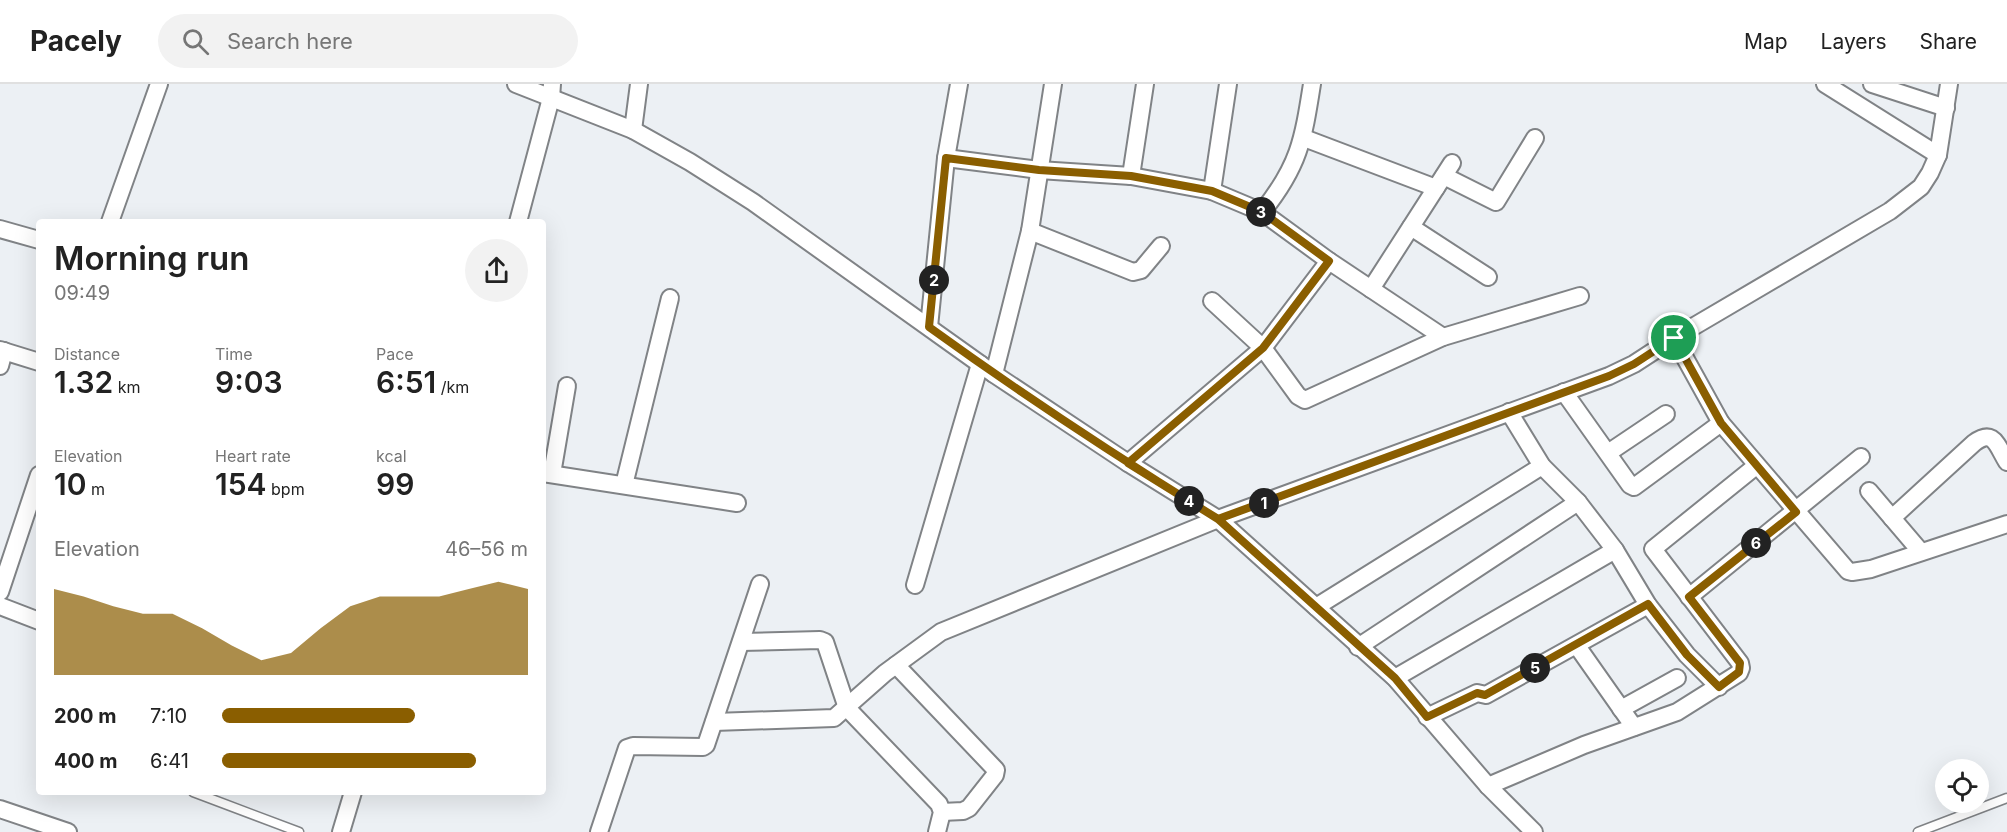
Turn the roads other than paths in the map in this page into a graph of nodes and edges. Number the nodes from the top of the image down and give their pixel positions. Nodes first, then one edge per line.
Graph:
1 (159, 84) edge
2 (516, 84) edge
3 (639, 84) edge
4 (959, 84) edge
5 (1053, 84) edge
6 (1144, 84) edge
7 (1228, 84) edge
8 (1312, 84) edge
9 (1825, 84) edge
10 (1872, 84) edge
11 (1949, 84) edge
12 (552, 91) edge
13 (1946, 108) junction
14 (633, 130) junction
15 (1304, 138) junction
16 (1535, 138) dead end
17 (1938, 155) junction
18 (946, 158) junction
19 (1039, 170) junction
20 (1131, 176) junction
21 (1444, 176) junction
22 (1212, 191) junction
23 (1262, 212) junction
24 (111, 219) edge
25 (519, 219) edge
26 (1411, 227) junction
27 (0, 229) edge
28 (1030, 231) junction
29 (36, 239) edge
30 (1161, 246) dead end
31 (1329, 261) junction
32 (1488, 277) dead end
33 (1371, 289) junction
34 (1580, 296) dead end
35 (670, 298) dead end
36 (1212, 301) dead end
37 (929, 327) junction
38 (1443, 337) junction
39 (1674, 338) junction
40 (1263, 348) junction
41 (1, 356) edge
42 (36, 362) edge
43 (980, 364) junction
44 (994, 374) junction
45 (567, 386) dead end
46 (1564, 392) junction
47 (1509, 412) junction
48 (1666, 414) dead end
49 (1721, 423) junction
50 (1608, 453) junction
51 (1861, 458) dead end
52 (2007, 462) edge
53 (1128, 463) junction
54 (1542, 466) junction
55 (1756, 466) junction
56 (547, 474) edge
57 (36, 484) edge
58 (624, 485) junction
59 (1869, 491) dead end
60 (1578, 502) junction
61 (737, 503) dead end
62 (1796, 512) junction
63 (1892, 518) junction
64 (1218, 519) junction
65 (2007, 524) edge
66 (1615, 550) junction
67 (1921, 552) junction
68 (760, 584) dead end
69 (915, 585) dead end
70 (0, 592) edge
71 (1689, 597) junction
72 (1648, 604) junction
73 (0, 606) edge
74 (1316, 607) junction
75 (36, 620) edge
76 (741, 642) junction
77 (1577, 645) junction
78 (1358, 647) junction
79 (896, 665) junction
80 (1395, 678) junction
81 (1677, 678) dead end
82 (1719, 687) junction
83 (847, 708) junction
84 (1621, 709) junction
85 (1427, 717) junction
86 (714, 722) junction
87 (1634, 727) junction
88 (1488, 786) junction
89 (202, 795) edge
90 (352, 795) edge
91 (2007, 798) edge
92 (0, 809) edge
93 (942, 812) junction
94 (68, 832) edge
95 (299, 832) edge
96 (341, 832) edge
97 (599, 832) edge
98 (937, 832) edge
99 (1534, 832) edge
100 (1918, 832) edge

1 - 24 street
2 - 12 street
3 - 14 street
4 - 18 street
5 - 19 street
6 - 20 street
7 - 22 street
8 - 15 street
9 - 17 street
10 - 13 street
11 - 13 street
12 - 14 street
12 - 25 street
13 - 17 street
14 - 37 street
15 - 21 street
15 - 23 street
16 - 21 street
17 - 39 street
18 - 19 street
18 - 37 street
19 - 20 street
19 - 28 street
20 - 22 street
21 - 26 street
22 - 23 street
23 - 31 street
26 - 32 street
26 - 33 street
27 - 29 street
28 - 30 street
28 - 44 street
31 - 33 street
31 - 40 street
33 - 38 street
34 - 38 street
35 - 58 street
36 - 40 street
37 - 43 street
38 - 40 street
39 - 46 street
39 - 49 street
40 - 53 street
41 - 42 street
43 - 44 street
43 - 69 street
44 - 53 street
45 - 56 street
46 - 47 street
46 - 50 street
47 - 54 street
47 - 64 street
48 - 50 street
49 - 50 street
49 - 55 street
51 - 62 street
52 - 63 street
53 - 64 street
54 - 60 street
54 - 74 street
55 - 62 street
55 - 71 street
56 - 58 street
57 - 70 street
58 - 61 street
59 - 63 street
60 - 66 street
60 - 78 street
62 - 67 street
62 - 71 street
63 - 67 street
64 - 74 street
64 - 79 street
65 - 67 street
66 - 72 street
66 - 80 street
68 - 76 street
71 - 82 street
72 - 77 street
72 - 82 street
73 - 75 street
74 - 78 street
76 - 83 street
76 - 86 street
77 - 84 street
77 - 85 street
78 - 80 street
79 - 83 street
79 - 93 street
80 - 85 street
81 - 84 street
82 - 87 street
83 - 86 street
83 - 93 street
84 - 87 street
85 - 88 street
86 - 97 street
87 - 88 street
88 - 99 street
89 - 95 lane
90 - 96 street
91 - 100 lane
92 - 94 street
93 - 98 street

